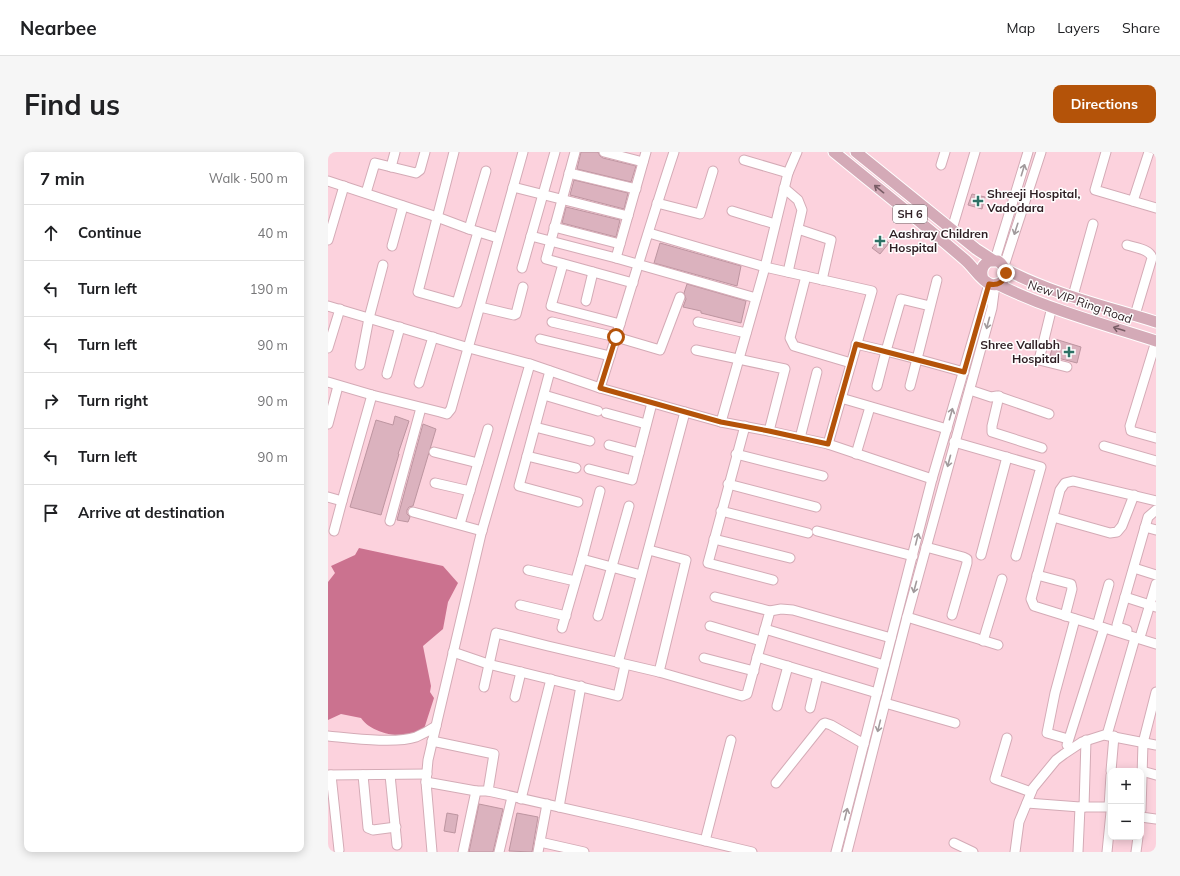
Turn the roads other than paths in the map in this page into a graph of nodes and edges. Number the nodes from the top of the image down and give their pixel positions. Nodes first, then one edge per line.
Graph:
1 (395, 152) edge
2 (426, 152) edge
3 (454, 152) edge
4 (523, 152) edge
5 (555, 152) edge
6 (575, 152) edge
7 (604, 152) edge
8 (646, 152) edge
9 (674, 152) edge
10 (797, 152) edge
11 (834, 152) edge
12 (856, 152) edge
13 (945, 152) edge
14 (975, 152) edge
15 (1028, 152) edge
16 (1041, 152) edge
17 (1106, 152) edge
18 (1148, 152) edge
19 (744, 160) dead end
20 (643, 162) junction
21 (941, 165) dead end
22 (391, 167) junction
23 (486, 171) dead end
24 (713, 171) dead end
25 (788, 172) junction
26 (569, 173) junction
27 (328, 181) edge
28 (344, 186) junction
29 (513, 187) junction
30 (784, 188) junction
31 (636, 189) junction
32 (366, 193) junction
33 (543, 194) junction
34 (561, 200) junction
35 (1133, 201) junction
36 (657, 203) junction
37 (403, 206) junction
38 (1156, 208) edge
39 (732, 211) dead end
40 (628, 216) junction
41 (437, 217) junction
42 (775, 224) junction
43 (1094, 224) dead end
44 (554, 227) junction
45 (798, 229) junction
46 (952, 229) junction
47 (473, 230) junction
48 (649, 233) junction
49 (531, 236) junction
50 (498, 238) junction
51 (328, 240) edge
52 (551, 241) junction
53 (620, 244) junction
54 (1127, 245) dead end
55 (392, 246) dead end
56 (616, 258) junction
57 (563, 264) junction
58 (639, 264) junction
59 (999, 264) junction
60 (383, 265) dead end
61 (764, 266) junction
62 (522, 268) dead end
63 (593, 272) junction
64 (788, 272) junction
65 (806, 276) junction
66 (822, 280) junction
67 (937, 280) dead end
68 (633, 283) junction
69 (991, 283) junction
70 (523, 287) dead end
71 (1073, 296) junction
72 (680, 297) dead end
73 (756, 298) junction
74 (586, 301) dead end
75 (328, 306) edge
76 (930, 306) junction
77 (480, 307) junction
78 (1052, 307) junction
79 (340, 309) junction
80 (1135, 315) junction
81 (368, 318) junction
82 (552, 322) dead end
83 (698, 322) dead end
84 (1156, 322) edge
85 (620, 324) junction
86 (400, 327) junction
87 (746, 333) junction
88 (433, 337) junction
89 (616, 337) junction
90 (540, 339) dead end
91 (1156, 342) edge
92 (856, 344) junction
93 (328, 348) edge
94 (469, 348) junction
95 (696, 350) dead end
96 (886, 351) junction
97 (610, 356) junction
98 (739, 359) junction
99 (917, 359) junction
100 (851, 363) junction
101 (530, 364) junction
102 (360, 365) dead end
103 (1067, 367) dead end
104 (550, 371) junction
105 (817, 372) dead end
106 (964, 372) junction
107 (387, 374) dead end
108 (328, 382) edge
109 (419, 383) dead end
110 (338, 386) junction
111 (877, 386) dead end
112 (910, 386) dead end
113 (600, 388) junction
114 (970, 390) junction
115 (372, 395) junction
116 (544, 395) junction
117 (999, 396) junction
118 (841, 398) junction
119 (652, 403) junction
120 (870, 407) junction
121 (421, 408) junction
122 (685, 412) junction
123 (1049, 414) dead end
124 (721, 422) junction
125 (328, 424) edge
126 (646, 424) junction
127 (745, 426) junction
128 (535, 427) junction
129 (488, 429) dead end
130 (947, 429) junction
131 (769, 431) junction
132 (800, 438) junction
133 (1156, 438) edge
134 (590, 441) dead end
135 (954, 442) junction
136 (828, 444) junction
137 (609, 445) dead end
138 (1104, 446) dead end
139 (1042, 448) dead end
140 (434, 452) dead end
141 (639, 453) junction
142 (736, 454) junction
143 (856, 454) junction
144 (527, 456) junction
145 (1007, 457) junction
146 (1156, 461) edge
147 (478, 463) junction
148 (576, 468) dead end
149 (589, 468) dead end
150 (823, 476) dead end
151 (932, 479) junction
152 (435, 483) dead end
153 (728, 484) junction
154 (470, 491) junction
155 (600, 491) dead end
156 (1134, 496) junction
157 (328, 497) edge
158 (342, 501) junction
159 (1156, 501) edge
160 (578, 502) dead end
161 (630, 506) dead end
162 (816, 507) dead end
163 (1156, 510) edge
164 (721, 511) junction
165 (413, 512) dead end
166 (1053, 517) junction
167 (390, 521) dead end
168 (460, 524) junction
169 (1145, 527) junction
170 (1156, 530) edge
171 (482, 531) junction
172 (334, 532) dead end
173 (714, 539) junction
174 (926, 547) junction
175 (648, 550) junction
176 (981, 555) dead end
177 (913, 556) junction
178 (1016, 556) dead end
179 (790, 558) dead end
180 (582, 559) junction
181 (612, 567) junction
182 (1134, 568) junction
183 (528, 570) dead end
184 (641, 575) junction
185 (1037, 575) junction
186 (1156, 575) edge
187 (1002, 579) dead end
188 (774, 580) dead end
189 (575, 581) junction
190 (1109, 584) dead end
191 (1156, 584) edge
192 (714, 597) dead end
193 (1125, 597) junction
194 (520, 605) dead end
195 (1153, 606) edge
196 (770, 612) junction
197 (952, 615) dead end
198 (566, 616) junction
199 (598, 616) dead end
200 (1065, 616) junction
201 (907, 617) junction
202 (1075, 619) junction
203 (710, 626) dead end
204 (1100, 627) junction
205 (562, 628) dead end
206 (765, 629) junction
207 (1138, 636) junction
208 (891, 638) junction
209 (1156, 638) edge
210 (761, 641) junction
211 (983, 641) junction
212 (1156, 644) edge
213 (998, 645) dead end
214 (453, 652) junction
215 (757, 657) junction
216 (704, 658) dead end
217 (488, 664) junction
218 (622, 664) junction
219 (884, 665) junction
220 (788, 666) junction
221 (754, 670) junction
222 (521, 672) junction
223 (659, 672) junction
224 (818, 675) junction
225 (551, 679) junction
226 (581, 686) junction
227 (484, 687) dead end
228 (1156, 692) edge
229 (876, 693) junction
230 (515, 697) dead end
231 (885, 703) junction
232 (777, 706) dead end
233 (810, 708) dead end
234 (1154, 709) edge
235 (955, 723) dead end
236 (436, 726) junction
237 (328, 736) edge
238 (1110, 736) junction
239 (1007, 738) dead end
240 (1068, 739) junction
241 (731, 740) dead end
242 (1086, 740) junction
243 (432, 741) junction
244 (1143, 743) junction
245 (864, 744) junction
246 (1156, 745) edge
247 (1064, 754) junction
248 (1111, 768) edge
249 (1142, 768) edge
250 (1144, 772) edge
251 (329, 775) edge
252 (363, 775) junction
253 (390, 775) junction
254 (1156, 775) edge
255 (426, 778) junction
256 (776, 783) dead end
257 (476, 790) junction
258 (488, 791) junction
259 (1031, 792) junction
260 (512, 797) junction
261 (521, 799) junction
262 (548, 804) junction
263 (1027, 804) junction
264 (559, 807) junction
265 (1082, 807) junction
266 (1108, 809) edge
267 (1144, 815) edge
268 (1156, 819) edge
269 (396, 827) junction
270 (1108, 838) edge
271 (1138, 840) edge
272 (705, 841) junction
273 (540, 842) junction
274 (954, 843) dead end
275 (397, 845) dead end
276 (339, 850) dead end
277 (735, 850) edge
278 (432, 852) edge
279 (463, 852) edge
280 (499, 852) edge
281 (538, 852) edge
282 (583, 852) edge
283 (752, 852) edge
284 (836, 852) edge
285 (846, 852) edge
286 (973, 852) edge
287 (1015, 852) edge
288 (1078, 852) edge
289 (1107, 852) edge
290 (1136, 852) edge

1 - 22 street
2 - 22 street
3 - 41 street
4 - 29 street
5 - 33 street
6 - 26 street
7 - 20 street
8 - 20 street
9 - 36 street
10 - 25 street
69 -> 11 main road, New VIP Ring Road / SH 6
12 - 46 main road, New VIP Ring Road / SH 6
13 - 21 street
14 - 46 street
59 -> 15 street
16 -> 59 street
17 - 35 street
18 - 35 street
19 - 25 street
20 - 31 street
22 - 32 street
23 - 47 street
24 - 36 street
25 - 30 street
26 - 31 street
26 - 34 street
27 - 28 street
28 - 32 street
28 - 51 street
29 - 33 street
29 - 50 street
30 - 42 street
30 - 45 street
31 - 40 street
32 - 37 street
33 - 34 street
33 - 49 street
34 - 40 street
34 - 44 street
35 - 38 street
36 - 48 street
37 - 41 street
37 - 55 street
39 - 42 street
40 - 53 street
41 - 47 street
41 - 47 street
42 - 61 street
43 - 71 street
44 - 52 street
44 - 53 street
45 - 64 street
45 - 66 street
46 - 59 main road, New VIP Ring Road / SH 6
47 - 50 street
48 - 58 street
48 - 61 street
49 - 52 street
49 - 62 street
50 - 77 street
52 - 56 street
52 - 57 street
53 - 56 street
54 - 80 street
56 - 58 street
57 - 63 street
57 - 85 street
58 - 68 street
58 - 73 street
59 - 69 main road
59 - 69 main road
59 - 71 main road, New VIP Ring Road / SH 6
60 - 81 street
61 - 64 street
61 - 73 street
63 - 68 street
63 - 74 street
64 - 65 street
65 - 66 street
65 - 100 street
66 - 92 street
67 - 76 street
68 - 85 street
69 - 78 main road, New VIP Ring Road / SH 6
69 - 106 street
69 -> 114 street
70 - 77 street
71 - 80 main road, New VIP Ring Road / SH 6
72 - 89 street
73 - 87 street
75 - 79 street
76 - 96 street
76 - 99 street
77 - 94 street
91 -> 78 main road, New VIP Ring Road / SH 6
78 - 103 street
79 - 81 street
79 - 93 street
80 - 84 main road, New VIP Ring Road / SH 6
81 - 86 street
81 - 102 street
82 - 89 street
83 - 87 street
85 - 89 street
86 - 88 street
86 - 107 street
87 - 98 street
88 - 94 street
88 - 109 street
89 - 97 street
90 - 97 street
91 - 133 street
92 - 96 street
92 - 100 street
94 - 101 street
94 - 121 street
95 - 98 street
96 - 99 street
96 - 111 street
97 - 113 street
98 - 124 street
98 - 131 street
99 - 106 street
99 - 112 street
100 - 118 street
101 - 104 street
101 - 171 street
104 - 113 street
104 - 116 street
105 - 132 street
130 -> 106 street
108 - 110 street
110 - 115 street
110 - 125 street
113 - 119 street
114 - 117 street
114 - 135 street
115 - 121 street
115 - 158 street
116 - 126 street
116 - 128 street
117 - 123 street
117 - 139 street
118 - 120 street
118 - 136 street
119 - 122 street
119 - 126 street
120 - 130 street
120 - 143 street
121 - 167 street
122 - 124 street
122 - 175 street
124 - 127 street
126 - 141 street
127 - 131 street
127 - 142 street
128 - 134 street
128 - 144 street
129 - 147 street
130 - 151 street
131 - 132 street
132 - 136 street
135 - 145 street
135 -> 174 street
136 - 143 street
137 - 141 street
138 - 146 street
140 - 147 street
141 - 149 street
142 - 150 street
142 - 153 street
143 - 151 street
144 - 148 street
144 - 160 street
145 - 176 street
145 - 178 street
147 - 154 street
177 -> 151 street
152 - 154 street
153 - 162 street
153 - 164 street
154 - 168 street
155 - 180 street
156 - 159 street
156 - 166 street
156 - 166 street
157 - 158 street
158 - 172 street
161 - 181 street
163 - 169 street
164 - 173 street
164 - 177 street
165 - 168 street
166 - 185 street
168 - 171 street
169 - 170 street
169 - 182 street
171 - 214 street
173 - 179 street
173 - 188 street
174 - 197 street
174 -> 201 street
175 - 184 street
175 - 223 street
177 - 208 street
180 - 181 street
180 - 189 street
181 - 184 street
181 - 199 street
182 - 186 street
182 - 193 street
183 - 189 street
184 - 218 street
185 - 200 street
185 - 200 street
187 - 211 street
189 - 198 street
190 - 204 street
191 - 195 street
192 - 196 street
193 - 195 street
193 - 207 street
194 - 198 street
195 - 207 street
196 - 206 street
196 - 208 street
198 - 205 street
200 - 202 street
201 - 211 street
201 - 231 street
202 - 204 street
202 - 240 street
203 - 210 street
204 - 207 street
204 - 240 street
206 - 210 street
206 - 219 street
207 - 209 street
207 - 212 street
207 - 238 street
208 - 219 street
210 - 215 street
211 - 213 street
214 - 217 street
214 - 236 street
215 - 220 street
215 - 221 street
216 - 221 street
217 - 218 street
217 - 222 street
217 - 227 street
218 - 223 street
218 - 226 street
219 - 229 street
220 - 224 street
220 - 232 street
221 - 223 street
222 - 225 street
222 - 230 street
224 - 229 street
224 - 233 street
225 - 226 street
225 - 261 street
226 - 264 street
228 - 234 street
229 - 245 street
231 - 235 street
231 -> 285 street
234 - 244 street
236 - 237 street
236 - 243 street
238 - 242 street
238 - 244 street
238 - 248 street
239 - 259 street
240 - 247 street
241 - 272 street
242 - 247 street
242 - 265 street
243 - 255 street
243 - 258 street
244 - 246 street
244 - 249 street
245 - 256 street
284 -> 245 street
247 - 259 street
250 - 254 street
251 - 252 street
251 - 276 street
252 - 253 street
252 - 269 street
253 - 255 street
253 - 269 street
255 - 257 street
255 - 278 street
257 - 258 street
257 - 279 street
258 - 260 street
259 - 263 street
260 - 261 street
260 - 280 street
261 - 262 street
262 - 264 street
262 - 273 street
263 - 265 street
263 - 287 street
264 - 272 street
265 - 266 street
265 - 288 street
267 - 268 street
269 - 275 street
270 - 289 street
271 - 290 street
272 - 277 street
273 - 281 street
273 - 282 street
274 - 286 street
277 - 283 street

